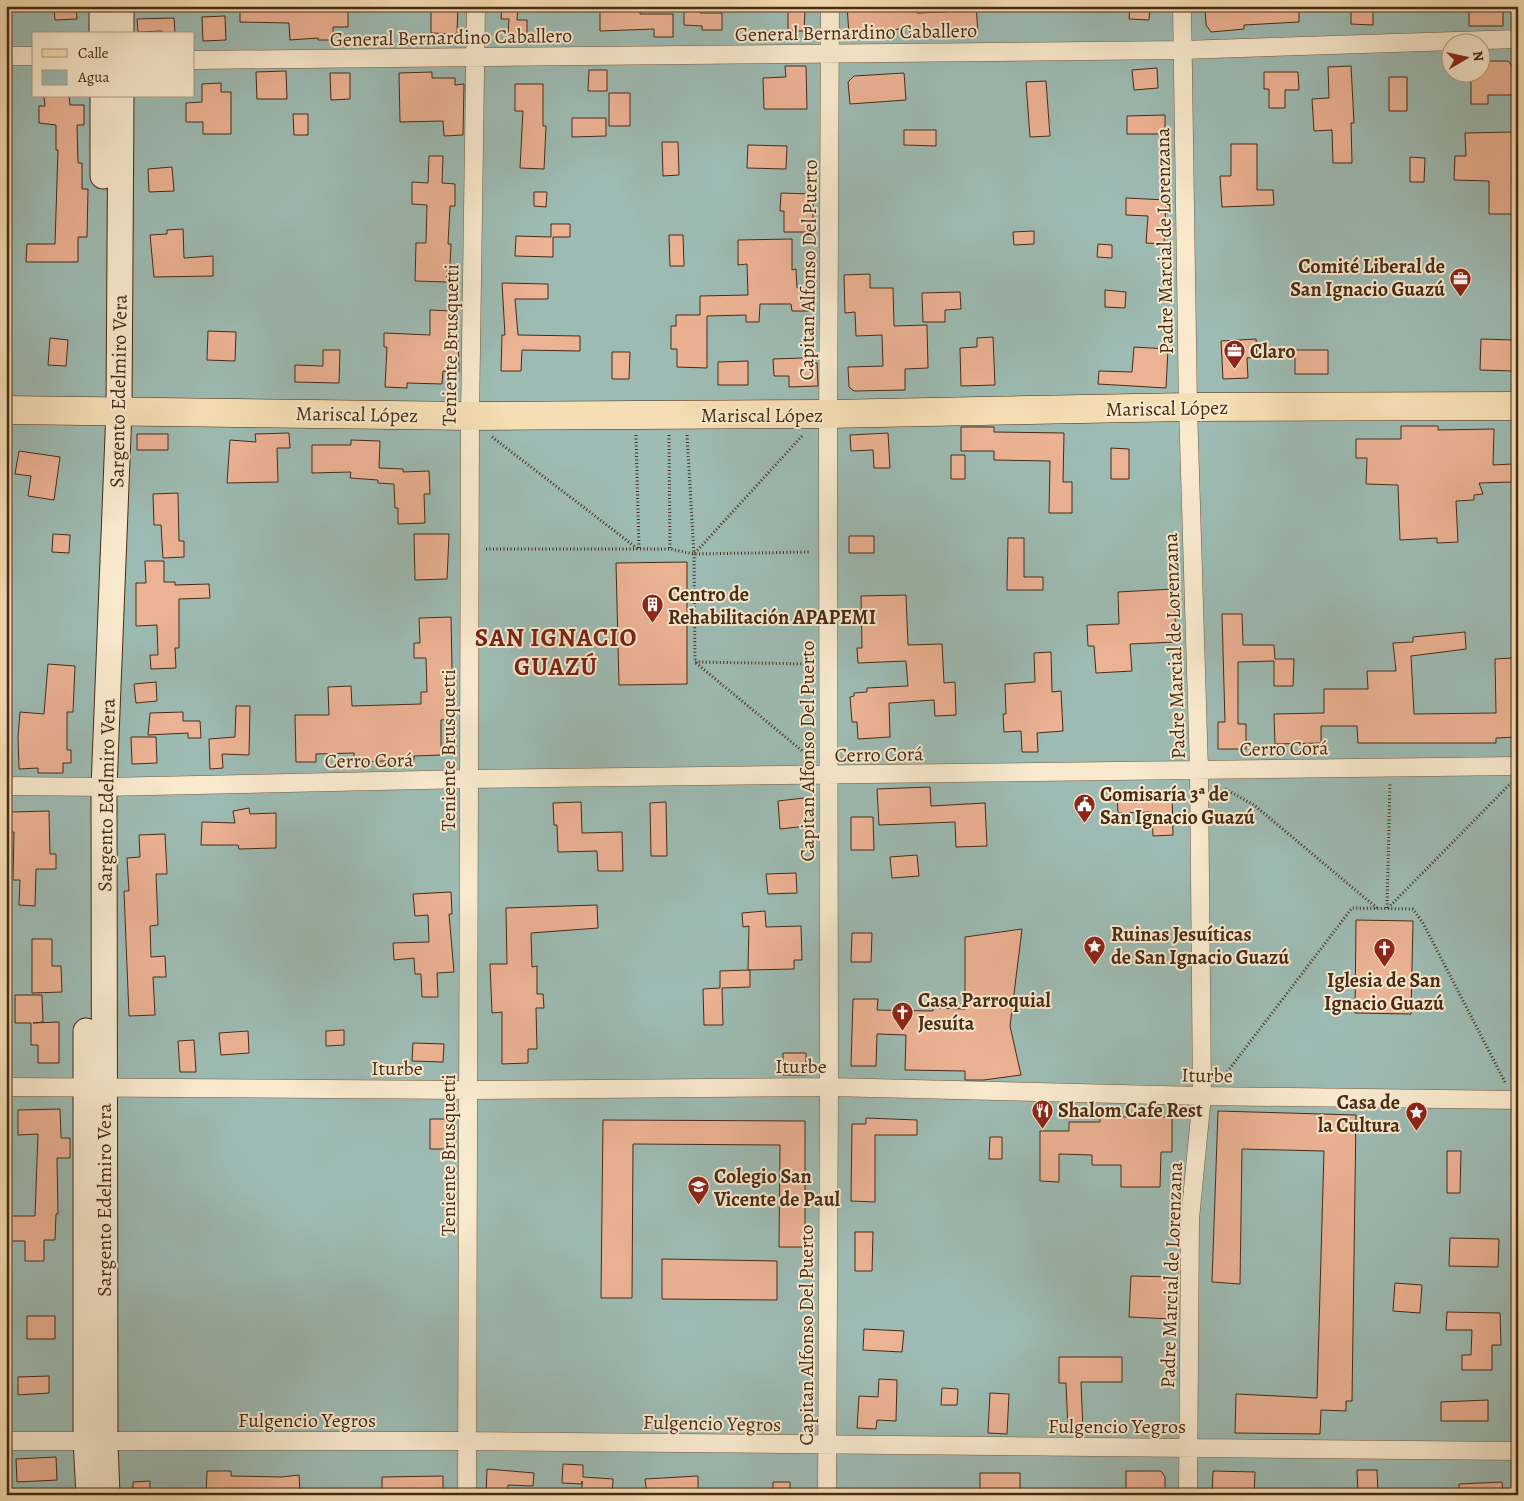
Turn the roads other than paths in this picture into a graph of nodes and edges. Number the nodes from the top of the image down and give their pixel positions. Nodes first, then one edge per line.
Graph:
1 (102, 6) edge
2 (121, 6) edge
3 (476, 6) edge
4 (830, 6) edge
5 (1182, 6) edge
6 (102, 32) edge
7 (121, 32) edge
8 (1518, 39) edge
9 (1182, 50) junction
10 (831, 53) junction
11 (6, 56) edge
12 (32, 56) edge
13 (475, 58) junction
14 (195, 60) edge
15 (103, 98) edge
16 (121, 98) edge
17 (1518, 406) edge
18 (1188, 407) junction
19 (6, 410) edge
20 (111, 410) junction
21 (817, 422) junction
22 (477, 424) junction
23 (1518, 766) edge
24 (1199, 770) junction
25 (828, 776) junction
26 (469, 779) junction
27 (6, 786) edge
28 (97, 787) junction
29 (6, 1087) edge
30 (829, 1087) junction
31 (94, 1088) junction
32 (469, 1090) junction
33 (1202, 1096) junction
34 (1518, 1100) edge
35 (468, 1440) junction
36 (6, 1441) edge
37 (95, 1441) junction
38 (827, 1445) junction
39 (1189, 1447) junction
40 (1518, 1451) edge
41 (88, 1495) edge
42 (107, 1495) edge
43 (467, 1495) edge
44 (827, 1495) edge
45 (1188, 1495) edge

1 - 6 street
2 - 7 street
3 - 13 street, Teniente Brusquetti
4 - 10 street, Capitan Alfonso Del Puerto
5 - 9 street, Padre Marcial de Lorenzana
8 - 9 street, General Bernardino Caballero
9 - 10 street, General Bernardino Caballero
9 - 18 street, Padre Marcial de Lorenzana
10 - 13 street, General Bernardino Caballero
10 - 21 street, Capitan Alfonso Del Puerto
11 - 12 street
13 - 14 street, General Bernardino Caballero
13 - 22 street, Teniente Brusquetti
15 - 20 street, Sargento Edelmiro Vera
16 - 20 street, Sargento Edelmiro Vera
17 - 18 main road, Mariscal López
18 - 21 main road, Mariscal López
18 - 24 street, Padre Marcial de Lorenzana
19 - 20 main road, Mariscal López
20 - 22 main road, Mariscal López
20 - 28 street, Sargento Edelmiro Vera
21 - 22 main road, Mariscal López
21 - 25 street, Capitan Alfonso Del Puerto
22 - 26 street, Teniente Brusquetti
23 - 24 street, Cerro Corá
24 - 25 street, Cerro Corá
24 - 33 street, Padre Marcial de Lorenzana
25 - 26 street, Cerro Corá
25 - 30 street, Capitan Alfonso Del Puerto
26 - 28 street, Cerro Corá
26 - 32 street, Teniente Brusquetti
27 - 28 street, Cerro Corá
28 - 31 street, Sargento Edelmiro Vera
29 - 31 street, Iturbe
30 - 32 street, Iturbe
30 - 33 street, Iturbe
30 - 38 street, Capitan Alfonso Del Puerto
31 - 32 street, Iturbe
31 - 37 street, Sargento Edelmiro Vera
32 - 35 street, Teniente Brusquetti
33 - 34 street, Iturbe
33 - 39 street, Padre Marcial de Lorenzana
35 - 37 street, Fulgencio Yegros
35 - 38 street, Fulgencio Yegros
35 - 43 street, Teniente Brusquetti
36 - 37 street, Fulgencio Yegros
37 - 41 street, Sargento Edelmiro Vera
37 - 42 street, Sargento Edelmiro Vera
38 - 39 street, Fulgencio Yegros
38 - 44 street, Capitan Alfonso Del Puerto
39 - 40 street, Fulgencio Yegros
39 - 45 street, Padre Marcial de Lorenzana

